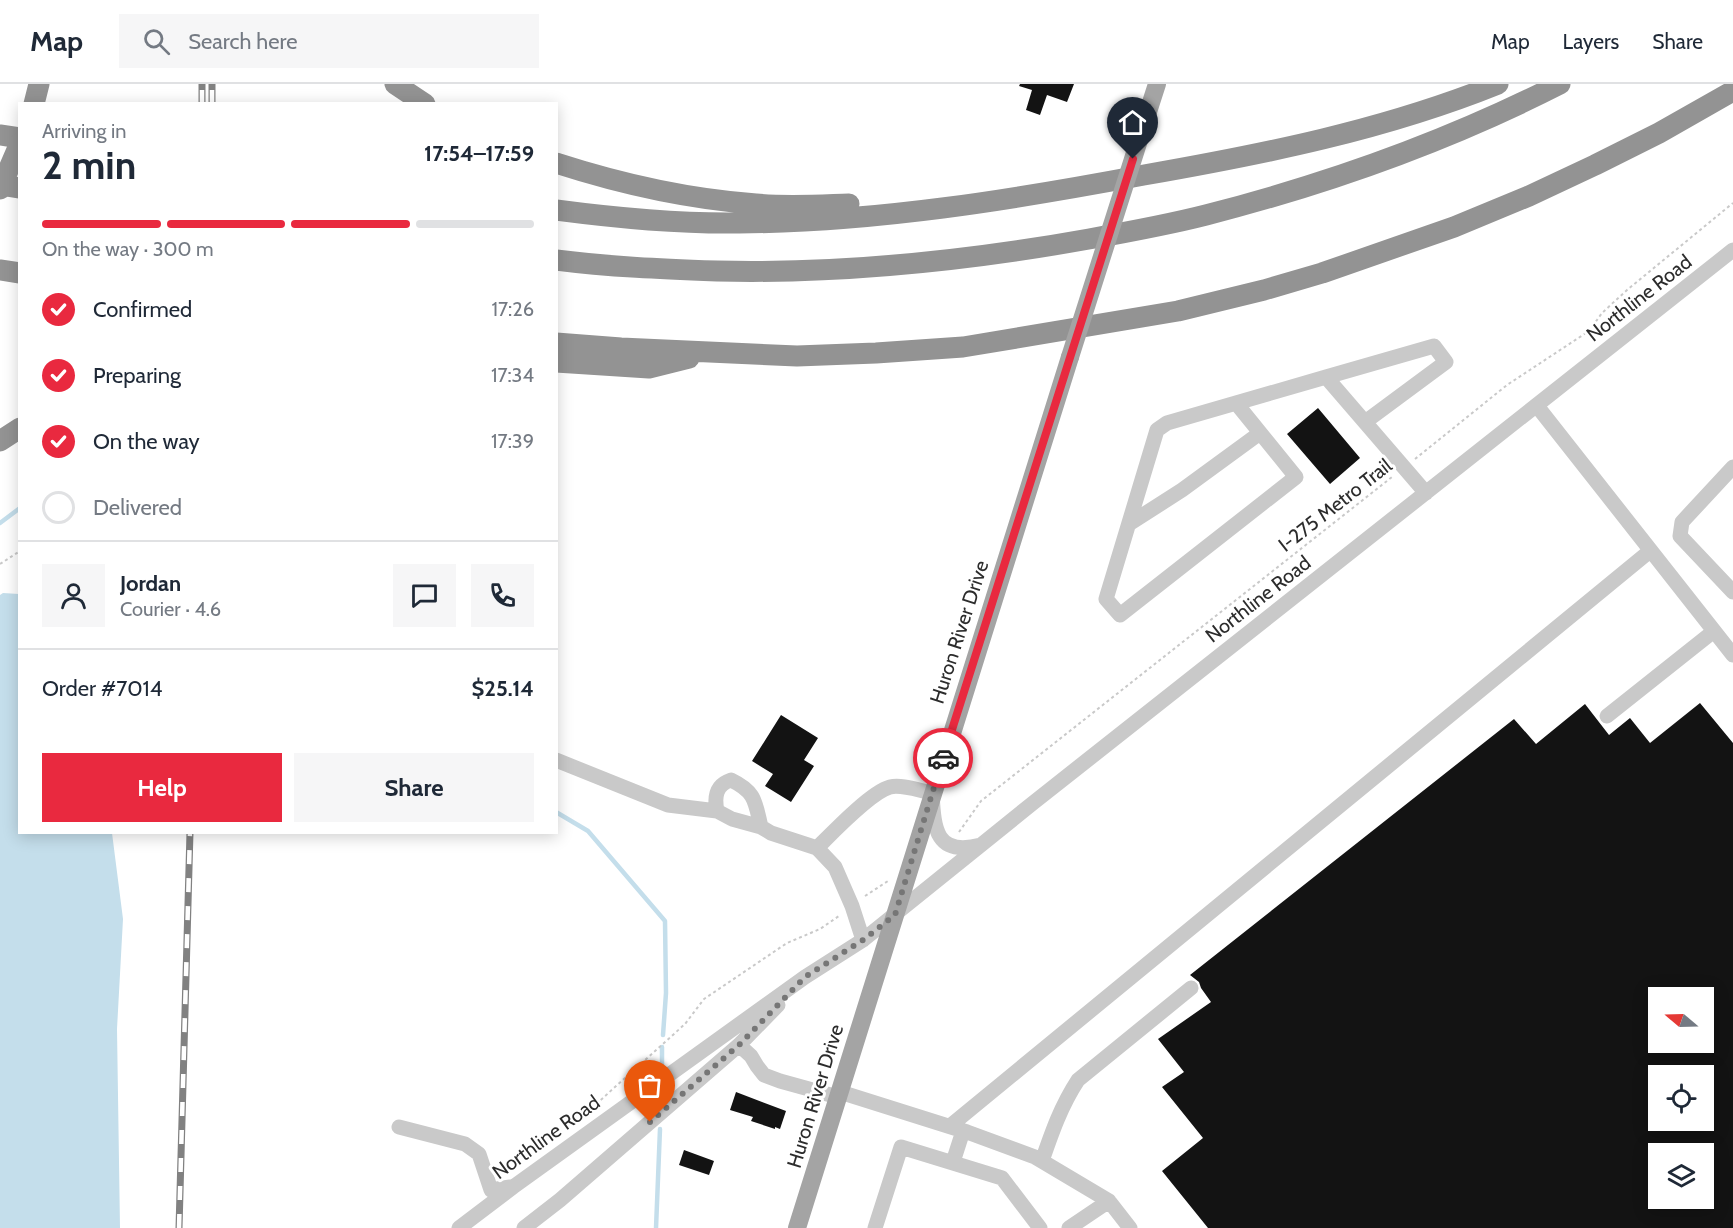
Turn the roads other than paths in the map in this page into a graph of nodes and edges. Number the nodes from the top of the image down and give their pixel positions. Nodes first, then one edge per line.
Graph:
1 (39, 84) edge
2 (395, 84) edge
3 (1156, 84) edge
4 (1498, 84) edge
5 (1560, 84) edge
6 (1733, 90) edge
7 (34, 102) edge
8 (422, 102) edge
9 (0, 135) edge
10 (18, 138) edge
11 (18, 147) edge
12 (558, 164) edge
13 (0, 187) edge
14 (18, 188) edge
15 (1008, 198) junction
16 (558, 210) edge
17 (1733, 250) edge
18 (558, 260) edge
19 (0, 270) edge
20 (18, 273) edge
21 (558, 343) edge
22 (710, 352) junction
23 (558, 362) edge
24 (1326, 377) junction
25 (1236, 403) junction
26 (1537, 406) junction
27 (1365, 422) junction
28 (18, 429) edge
29 (1260, 433) junction
30 (0, 441) edge
31 (1733, 467) edge
32 (1426, 493) junction
33 (1129, 524) junction
34 (1650, 551) junction
35 (1733, 592) edge
36 (1714, 631) junction
37 (1733, 655) edge
38 (1607, 716) dead end
39 (558, 761) edge
40 (932, 793) junction
41 (717, 811) junction
42 (760, 827) junction
43 (983, 844) junction
44 (817, 848) junction
45 (895, 915) junction
46 (863, 940) junction
47 (805, 977) junction
48 (1191, 988) dead end
49 (739, 1045) junction
50 (839, 1094) junction
51 (399, 1127) dead end
52 (956, 1128) junction
53 (1042, 1161) junction
54 (953, 1162) junction
55 (513, 1187) junction
56 (1109, 1201) junction
57 (459, 1228) edge
58 (524, 1228) edge
59 (797, 1228) edge
60 (875, 1228) edge
61 (1040, 1228) edge
62 (1069, 1228) edge
63 (1130, 1228) edge

1 - 7 highway
2 - 8 highway
3 - 40 main road, Huron River Drive, bridge
4 - 15 highway
5 - 18 highway
6 - 22 highway
9 - 10 highway
11 - 13 highway, bridge
12 - 15 highway
13 - 14 highway
15 - 16 highway
17 - 26 street, Northline Road
19 - 20 highway
21 - 22 highway
22 - 23 highway
24 - 25 street
24 - 27 street
24 - 27 street
25 - 29 street
25 - 33 street
26 - 32 street, Northline Road
26 - 34 street
27 - 32 street
28 - 30 highway
29 - 33 street
29 - 33 street
31 - 35 street
32 - 43 street, Northline Road
34 - 36 street
34 - 52 street
36 - 37 street
36 - 38 street
39 - 41 street
40 - 43 street
40 - 44 street
40 - 45 main road, Huron River Drive
41 - 42 street
41 - 42 street
42 - 44 street
43 - 45 street, Northline Road
44 - 46 street
45 - 46 street, Northline Road
45 - 50 main road, Huron River Drive
46 - 47 street, Northline Road
47 - 49 street, Northline Road
47 - 55 street, Northline Road
48 - 53 street
49 - 50 street
49 - 58 street, Northline Road
50 - 52 street
50 - 59 main road, Huron River Drive
51 - 55 street
52 - 53 street
52 - 54 street
53 - 56 street
54 - 60 street
54 - 61 street
55 - 57 street, Northline Road
56 - 62 street
56 - 63 street

